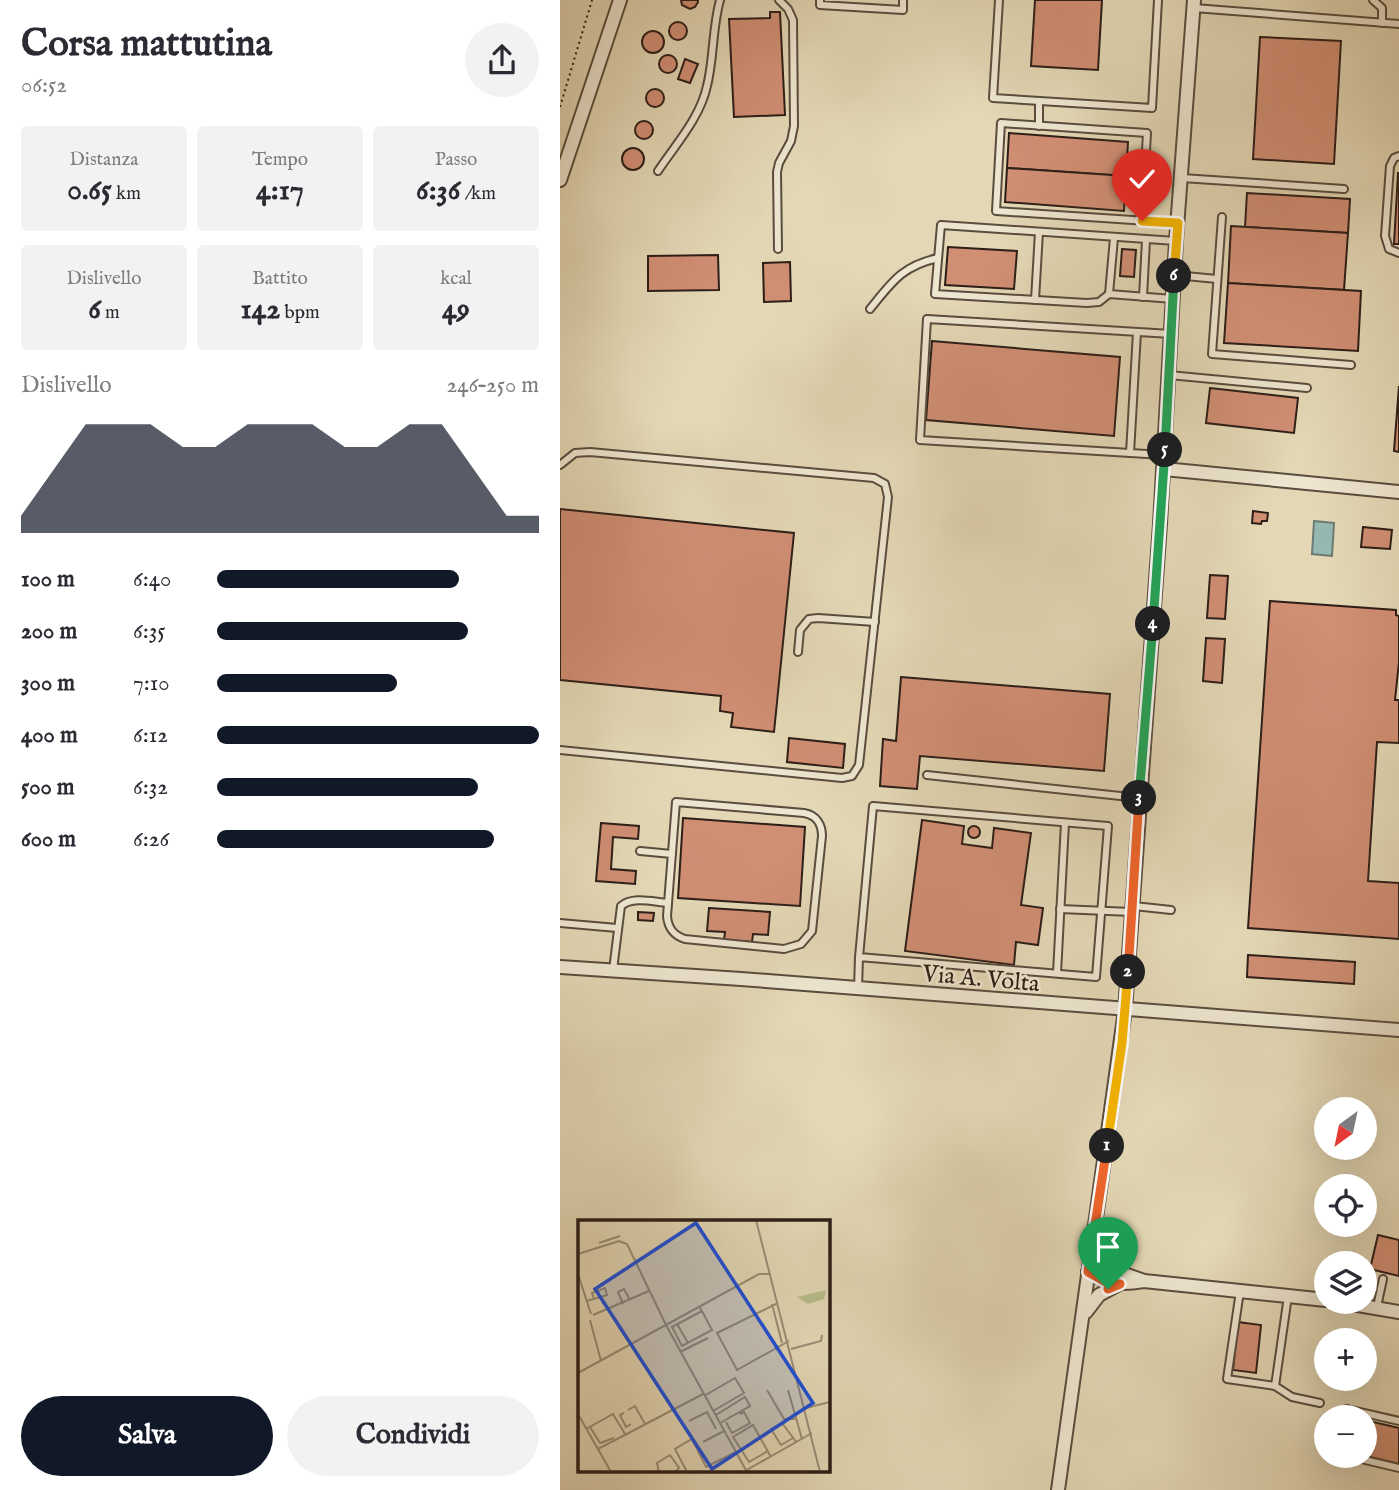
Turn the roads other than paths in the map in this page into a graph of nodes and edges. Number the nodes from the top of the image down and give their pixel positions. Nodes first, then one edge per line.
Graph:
1 (619, 0) edge
2 (720, 0) edge
3 (779, 0) edge
4 (820, 0) edge
5 (903, 0) edge
6 (999, 0) edge
7 (1158, 0) edge
8 (1373, 0) edge
9 (1194, 4) edge
10 (1382, 23) junction
11 (1399, 24) edge
12 (1039, 101) junction
13 (1039, 126) junction
14 (1399, 156) edge
15 (658, 171) dead end
16 (1182, 178) junction
17 (560, 180) edge
18 (1345, 189) dead end
19 (1222, 217) dead end
20 (1142, 221) junction
21 (1178, 223) junction
22 (1039, 232) junction
23 (1114, 238) junction
24 (1146, 240) junction
25 (1176, 241) junction
26 (778, 249) dead end
27 (1399, 253) edge
28 (938, 258) junction
29 (1174, 275) junction
30 (1217, 279) junction
31 (1109, 294) junction
32 (1143, 297) junction
33 (1173, 299) junction
34 (1035, 300) junction
35 (870, 309) dead end
36 (1137, 332) junction
37 (1171, 334) junction
38 (1351, 365) dead end
39 (1169, 375) junction
40 (1307, 388) dead end
41 (1130, 453) junction
42 (1164, 456) junction
43 (560, 465) edge
44 (1164, 469) junction
45 (1399, 492) edge
46 (875, 622) junction
47 (798, 652) dead end
48 (560, 750) edge
49 (927, 775) dead end
50 (1139, 798) junction
51 (1065, 823) junction
52 (640, 851) dead end
53 (672, 854) junction
54 (668, 903) junction
55 (1060, 908) junction
56 (1134, 909) junction
57 (1171, 910) dead end
58 (1101, 911) junction
59 (560, 923) edge
60 (617, 928) junction
61 (859, 957) junction
62 (560, 967) edge
63 (613, 970) junction
64 (1057, 973) junction
65 (858, 989) junction
66 (1125, 1010) junction
67 (1399, 1030) edge
68 (1096, 1220) junction
69 (1118, 1270) junction
70 (1088, 1272) junction
71 (1383, 1279) dead end
72 (1144, 1281) junction
73 (1120, 1284) junction
74 (1240, 1291) junction
75 (1288, 1296) junction
76 (1314, 1299) edge
77 (1377, 1307) joint
78 (1399, 1312) edge
79 (1082, 1326) junction
80 (1275, 1386) junction
81 (1320, 1403) dead end
82 (1377, 1416) edge
83 (1399, 1421) edge
84 (1377, 1463) edge
85 (1399, 1468) edge
86 (1058, 1490) edge

1 - 17 street
2 - 15 lane
3 - 26 lane
4 - 5 lane
6 - 12 lane
7 - 12 lane
8 - 10 lane
9 - 10 lane
9 - 16 street
10 - 11 lane
12 - 13 lane
13 - 20 lane
13 - 20 lane
14 - 27 lane
16 - 18 lane
16 - 21 street
19 - 30 lane
20 - 21 lane
21 - 25 street
22 - 23 lane
22 - 28 lane
22 - 34 lane
23 - 24 lane
23 - 31 lane
24 - 25 lane
24 - 32 lane
25 - 29 street
28 - 34 lane
28 - 35 lane
29 - 30 lane
29 - 33 street
30 - 38 lane
31 - 32 lane
31 - 34 lane
32 - 33 lane
33 - 37 street
36 - 37 lane
36 - 41 lane
36 - 41 lane
37 - 39 street
39 - 40 lane
39 - 42 street
41 - 42 lane
42 - 44 street
43 - 46 lane
44 - 45 street
44 - 50 street
46 - 47 lane
46 - 48 lane
49 - 50 lane
50 - 56 street
51 - 55 lane
51 - 58 lane
51 - 61 lane
52 - 53 lane
53 - 54 lane
53 - 54 lane
54 - 60 lane
55 - 58 lane
55 - 64 lane
56 - 57 lane
56 - 58 lane
56 - 66 street
58 - 64 lane
59 - 60 lane
60 - 63 lane
61 - 64 lane
61 - 65 lane
62 - 63 street, Via A. Volta
63 - 65 street, Via A. Volta
65 - 66 street, Via A. Volta
66 - 67 street, Via A. Volta
66 - 68 street
68 - 69 street
68 - 70 street
69 - 70 street
69 - 72 street
70 - 73 street
70 - 79 street
71 - 77 lane
72 - 73 street
72 - 74 street
73 - 79 street
74 - 75 street
74 - 80 lane
75 - 76 street
75 - 80 lane
77 - 78 street
79 - 86 street
80 - 81 lane
82 - 83 lane
84 - 85 lane

